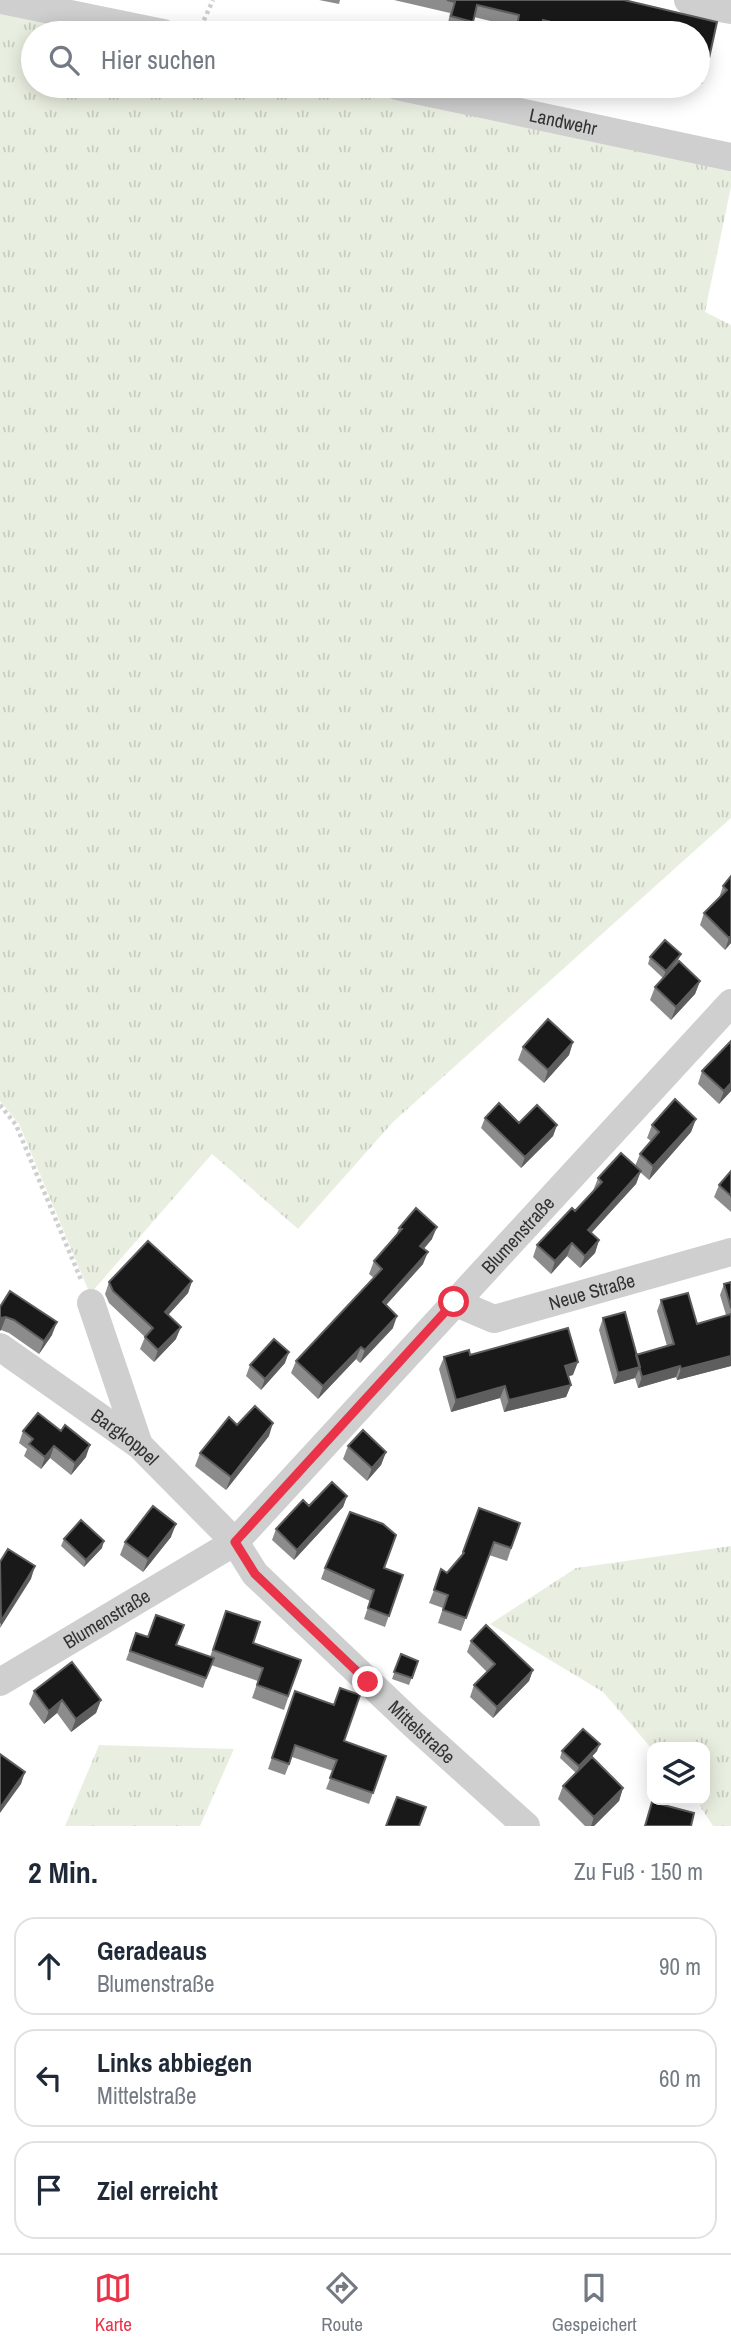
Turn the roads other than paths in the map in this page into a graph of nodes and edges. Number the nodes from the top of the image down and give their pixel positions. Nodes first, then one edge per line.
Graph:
1 (2, 0) edge
2 (688, 0) edge
3 (731, 10) edge
4 (104, 21) edge
5 (453, 98) edge
6 (731, 158) edge
7 (731, 1003) edge
8 (731, 1252) edge
9 (454, 1302) junction
10 (91, 1303) road end
11 (0, 1347) edge
12 (139, 1445) junction
13 (235, 1542) junction
14 (0, 1682) edge
15 (526, 1826) edge

1 - 4 street
2 - 3 street
5 - 6 street, Landwehr
7 - 9 street, Blumenstraße
8 - 9 street, Neue Straße
9 - 13 street, Blumenstraße
10 - 12 street
11 - 12 street, Bargkoppel
12 - 13 street, Bargkoppel
13 - 14 street, Blumenstraße
13 - 15 street, Mittelstraße

